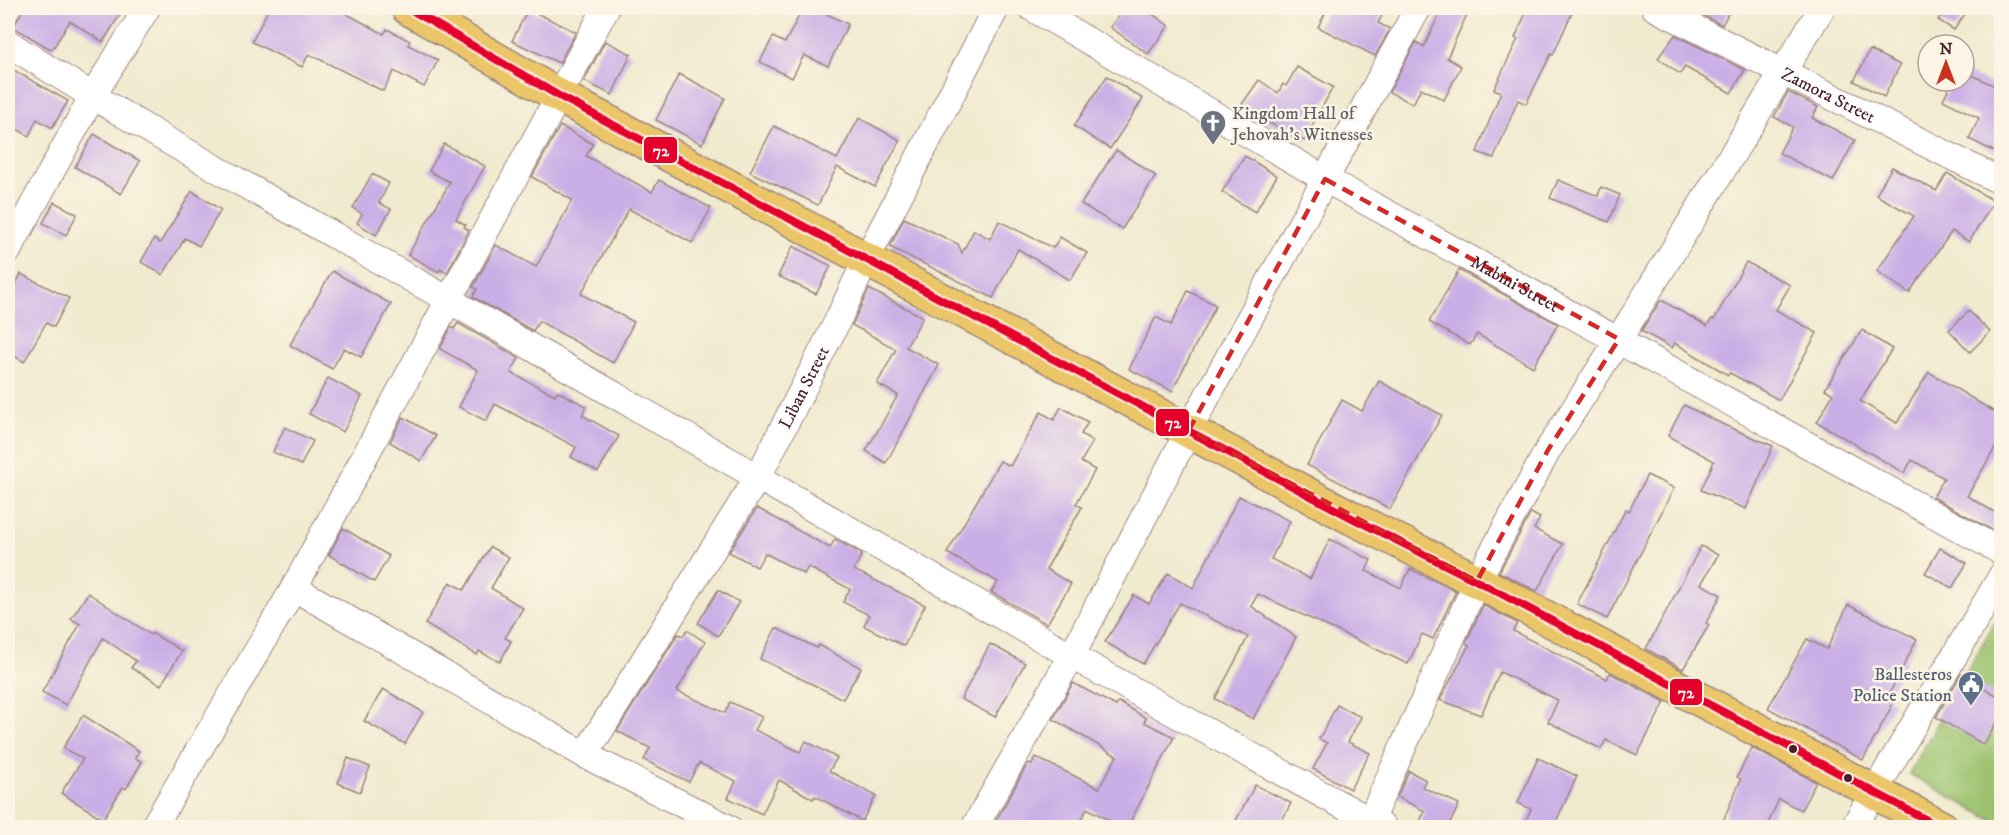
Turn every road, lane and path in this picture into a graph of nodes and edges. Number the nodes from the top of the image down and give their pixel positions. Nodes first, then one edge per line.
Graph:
1 (147, 8) edge
2 (408, 8) edge
3 (606, 8) edge
4 (996, 8) edge
5 (1032, 8) edge
6 (1418, 8) edge
7 (1655, 8) edge
8 (1822, 8) edge
9 (8, 43) edge
10 (1784, 71) junction
11 (559, 96) junction
12 (92, 97) junction
13 (1325, 179) junction
14 (2001, 182) edge
15 (8, 251) edge
16 (866, 260) junction
17 (450, 300) junction
18 (1618, 339) junction
19 (1189, 430) junction
20 (758, 477) junction
21 (2001, 552) edge
22 (2001, 575) edge
23 (1478, 581) junction
24 (294, 588) junction
25 (1072, 655) junction
26 (585, 755) junction
27 (1874, 791) junction
28 (1374, 825) edge
29 (153, 828) edge
30 (729, 828) edge
31 (974, 828) edge
32 (1853, 828) edge
33 (1942, 828) edge

1 - 12 street
2 - 11 main road
3 - 11 street
4 - 16 street, Liban Street
5 - 13 street, Mabini Street
6 - 13 street
7 - 10 street, Zamora Street
8 - 10 street
9 - 12 street
10 - 14 street, Zamora Street
10 - 18 street
11 - 16 main road
11 - 17 street
12 - 15 street
12 - 17 street
13 - 18 street, Mabini Street
13 - 19 street
16 - 19 main road
16 - 20 street, Liban Street
17 - 20 street
17 - 24 street
18 - 21 street, Mabini Street
18 - 23 street
19 - 23 main road
19 - 25 street
20 - 25 street
20 - 26 street, Liban Street
22 - 27 street
23 - 27 main road
23 - 28 street
24 - 26 street
24 - 29 street
25 - 28 street
25 - 31 street
26 - 30 street
27 - 32 street
27 - 33 main road

